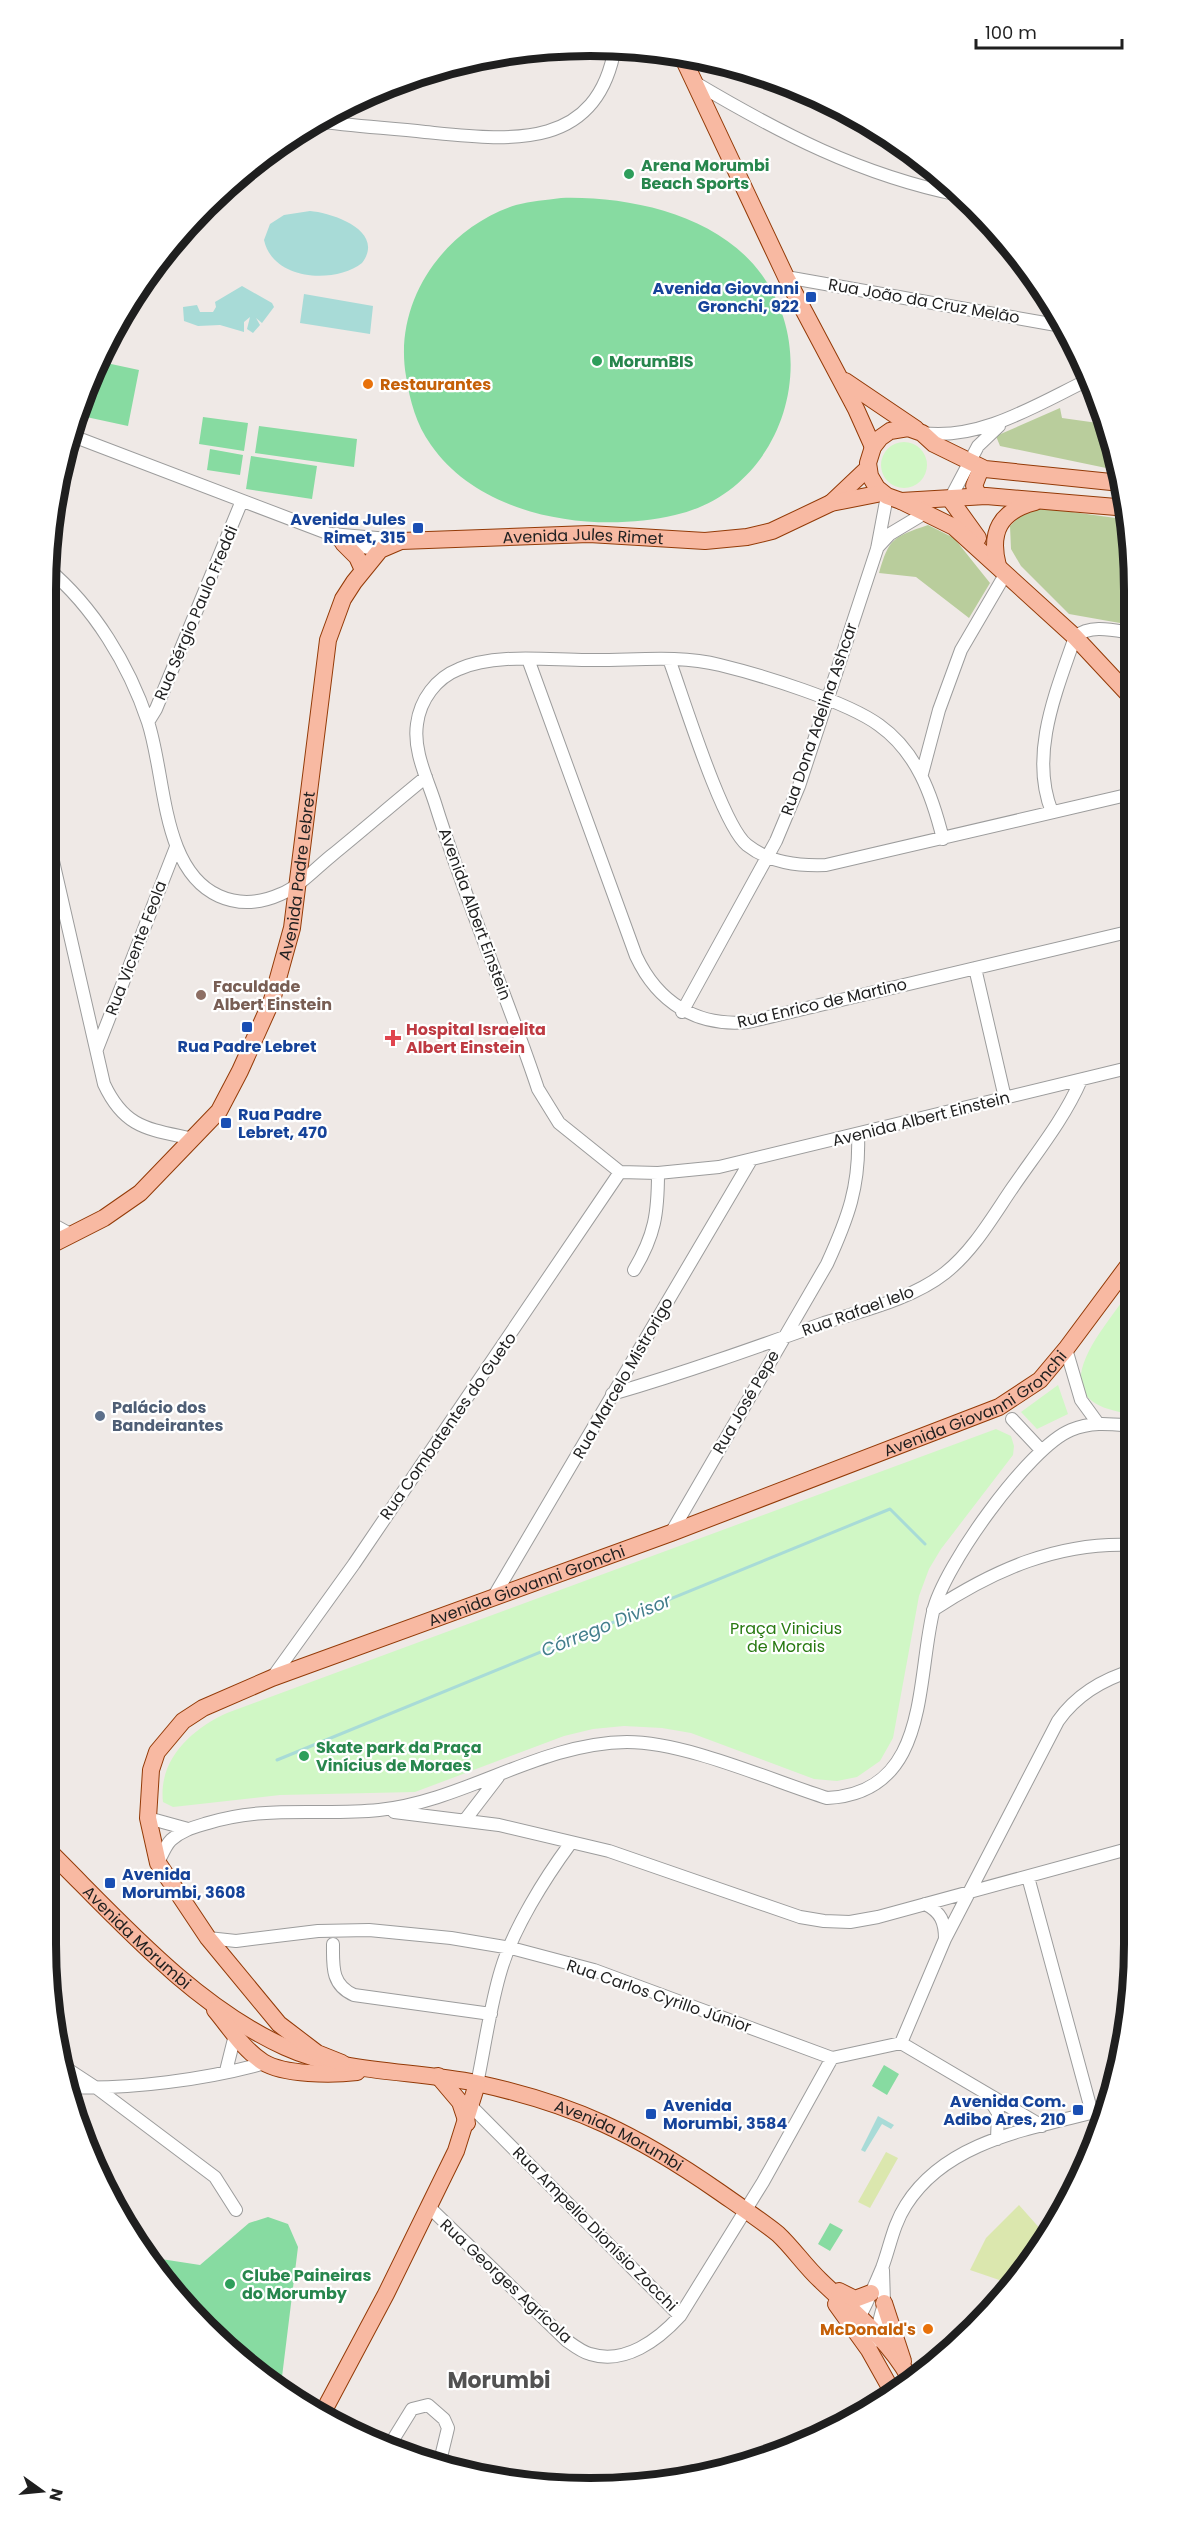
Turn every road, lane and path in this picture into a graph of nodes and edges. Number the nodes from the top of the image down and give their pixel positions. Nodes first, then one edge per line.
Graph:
1 (612, 57) edge
2 (686, 65) edge
3 (694, 82) junction
4 (330, 123) edge
5 (946, 192) edge
6 (786, 276) junction
7 (1054, 325) edge
8 (836, 374) junction
9 (1083, 382) edge
10 (1014, 414) junction
11 (925, 436) junction
12 (78, 438) edge
13 (873, 447) junction
14 (976, 465) junction
15 (868, 468) junction
16 (1113, 482) edge
17 (979, 496) junction
18 (890, 497) junction
19 (950, 499) junction
20 (1041, 500) junction
21 (241, 502) junction
22 (831, 503) junction
23 (922, 505) junction
24 (1118, 507) edge
25 (327, 533) junction
26 (401, 541) junction
27 (344, 543) junction
28 (877, 549) junction
29 (380, 550) junction
30 (1002, 569) junction
31 (363, 570) junction
32 (56, 577) edge
33 (1124, 632) edge
34 (1076, 637) junction
35 (528, 659) junction
36 (669, 659) junction
37 (1124, 689) edge
38 (829, 700) junction
39 (148, 722) junction
40 (922, 774) junction
41 (426, 777) junction
42 (1124, 796) edge
43 (1052, 812) junction
44 (943, 838) junction
45 (176, 846) junction
46 (766, 857) junction
47 (56, 873) edge
48 (299, 883) junction
49 (1124, 933) edge
50 (975, 968) junction
51 (682, 1012) junction
52 (97, 1049) junction
53 (1124, 1069) edge
54 (1081, 1080) junction
55 (1005, 1098) junction
56 (858, 1135) junction
57 (193, 1139) junction
58 (751, 1160) junction
59 (620, 1172) junction
60 (658, 1173) junction
61 (56, 1226) edge
62 (72, 1235) junction
63 (56, 1243) edge
64 (634, 1270) dead end
65 (1124, 1271) edge
66 (781, 1339) junction
67 (1066, 1349) junction
68 (612, 1394) junction
69 (1012, 1419) dead end
70 (1097, 1422) junction
71 (1124, 1425) edge
72 (1041, 1450) junction
73 (671, 1533) junction
74 (1124, 1545) edge
75 (494, 1596) junction
76 (933, 1610) junction
77 (1124, 1674) edge
78 (272, 1678) junction
79 (499, 1776) junction
80 (378, 1810) junction
81 (148, 1818) junction
82 (465, 1820) junction
83 (188, 1829) junction
84 (570, 1844) junction
85 (1124, 1850) edge
86 (56, 1857) edge
87 (985, 1861) junction
88 (158, 1863) junction
89 (1028, 1877) junction
90 (993, 1887) junction
91 (968, 1895) junction
92 (925, 1904) junction
93 (208, 1938) junction
94 (945, 1939) junction
95 (333, 1944) dead end
96 (511, 1948) junction
97 (206, 2000) junction
98 (268, 2011) junction
99 (491, 2014) junction
100 (257, 2033) junction
101 (235, 2035) junction
102 (901, 2043) junction
103 (285, 2047) junction
104 (832, 2058) junction
105 (265, 2063) junction
106 (342, 2063) junction
107 (378, 2069) junction
108 (226, 2071) junction
109 (294, 2071) junction
110 (72, 2072) edge
111 (438, 2076) junction
112 (477, 2084) junction
113 (76, 2087) edge
114 (98, 2089) junction
115 (985, 2095) junction
116 (1097, 2112) edge
117 (1092, 2113) junction
118 (469, 2115) junction
119 (1042, 2126) junction
120 (997, 2139) junction
121 (428, 2206) junction
122 (236, 2210) dead end
123 (745, 2210) junction
124 (821, 2281) junction
125 (877, 2298) junction
126 (680, 2316) junction
127 (856, 2323) junction
128 (873, 2343) junction
129 (907, 2372) edge
130 (907, 2373) edge
131 (890, 2385) edge
132 (326, 2407) edge
133 (392, 2440) edge
134 (441, 2456) edge

1 - 4 street
2 - 3 main road
3 - 5 street
3 - 6 main road
6 - 7 street, Rua João da Cruz Melão
6 - 8 main road
8 - 11 main road
8 - 13 main road
9 - 10 street
10 - 11 street
10 - 14 street
11 - 13 main road
11 - 14 main road
12 - 21 street, Avenida Jules Rimet
13 - 15 main road
14 - 16 main road
14 - 17 main road
14 - 19 street
15 - 18 main road
15 - 22 main road, Avenida Jules Rimet
17 - 19 main road
17 - 20 main road
18 - 22 main road, Avenida Jules Rimet
18 - 23 main road
18 - 28 street, Rua Dona Adelina Ashcar
19 - 23 main road
19 - 30 main road
20 - 24 main road
20 - 30 main road
21 - 25 street, Avenida Jules Rimet
21 - 39 street, Rua Sérgio Paulo Freddi
22 - 26 main road, Avenida Jules Rimet
23 - 28 street, Rua Dona Adelina Ashcar
23 - 30 main road
25 - 26 street, Avenida Jules Rimet
25 - 27 street, Avenida Jules Rimet
26 - 29 main road, Avenida Padre Lebret
27 - 29 street, Avenida Jules Rimet
27 - 31 main road
28 - 38 street, Rua Dona Adelina Ashcar
29 - 31 main road, Avenida Padre Lebret
30 - 34 main road
30 - 40 street
31 - 48 main road, Avenida Padre Lebret
32 - 39 street
33 - 34 street
34 - 37 main road
34 - 43 street
35 - 36 street, Avenida Albert Einstein
35 - 41 street, Avenida Albert Einstein
35 - 51 street, Rua Enrico de Martino
36 - 38 street, Avenida Albert Einstein
36 - 46 street
38 - 40 street, Avenida Albert Einstein
38 - 46 street, Rua Dona Adelina Ashcar
39 - 45 street
40 - 44 street, Avenida Albert Einstein
41 - 48 street
41 - 59 street, Avenida Albert Einstein
42 - 43 street
43 - 44 street
44 - 46 street
45 - 48 street
45 - 52 street, Rua Vicente Feola
46 - 51 street, Rua Dona Adelina Ashcar
47 - 52 street
48 - 57 main road, Avenida Padre Lebret
49 - 50 street, Rua Enrico de Martino
50 - 51 street, Rua Enrico de Martino
50 - 55 street
52 - 57 street
53 - 54 street, Avenida Albert Einstein
54 - 55 street, Avenida Albert Einstein
54 - 66 street, Rua Rafael Ielo
55 - 56 street, Avenida Albert Einstein
56 - 58 street, Avenida Albert Einstein
56 - 66 street, Rua José Pepe
57 - 62 main road, Avenida Padre Lebret
58 - 60 street, Avenida Albert Einstein
58 - 68 street, Rua Marcelo Mistrorigo
59 - 60 street, Avenida Albert Einstein
59 - 78 street, Rua Combatentes do Gueto
60 - 64 street
61 - 62 street
62 - 63 main road, Avenida Padre Lebret
65 - 67 main road, Avenida Giovanni Gronchi
66 - 68 street, Rua Rafael Ielo
66 - 73 street, Rua José Pepe
67 - 70 street
67 - 73 main road, Avenida Giovanni Gronchi
68 - 75 street, Rua Marcelo Mistrorigo
69 - 72 street
70 - 71 street
70 - 72 street
72 - 76 street
73 - 75 main road, Avenida Giovanni Gronchi
74 - 76 street
75 - 78 main road, Avenida Giovanni Gronchi
76 - 79 street
77 - 87 street
78 - 81 main road, Avenida Giovanni Gronchi
79 - 80 street
79 - 82 street
80 - 82 street
80 - 83 street
81 - 83 street
81 - 88 main road, Avenida Giovanni Gronchi
82 - 84 street
83 - 88 street
84 - 92 street
84 - 96 street
85 - 89 street
86 - 97 main road, Avenida Morumbi
87 - 90 street
87 - 91 street
88 - 93 main road, Avenida Giovanni Gronchi
89 - 90 street
89 - 117 street
90 - 91 street
91 - 92 street
91 - 94 street
92 - 94 street
93 - 96 street, Rua Carlos Cyrillo Júnior
93 - 98 main road, Avenida Giovanni Gronchi
94 - 102 street
95 - 99 street
96 - 99 street
96 - 104 street, Rua Carlos Cyrillo Júnior
97 - 100 main road, Avenida Morumbi
97 - 101 main road, Avenida Morumbi
98 - 100 main road
98 - 103 main road, Avenida Giovanni Gronchi
98 - 106 main road, Avenida Giovanni Gronchi
99 - 112 street
100 - 103 main road, Avenida Morumbi
101 - 105 main road, Avenida Morumbi
101 - 108 street
102 - 104 street
102 - 115 street
103 - 106 main road, Avenida Morumbi
103 - 109 main road, Avenida Giovanni Gronchi
104 - 123 street, Rua Ampelio Dionísio Zocchi
105 - 108 street
105 - 109 main road, Avenida Morumbi
106 - 107 main road, Avenida Morumbi
107 - 109 main road, Avenida Morumbi
107 - 111 main road, Avenida Morumbi
108 - 114 street
110 - 114 street
111 - 112 main road, Avenida Morumbi
111 - 118 main road
112 - 118 main road
112 - 123 main road, Avenida Morumbi
113 - 114 street
114 - 122 street
115 - 119 street
115 - 120 street
116 - 117 street
117 - 119 street
118 - 121 main road
118 - 126 street, Rua Ampelio Dionísio Zocchi
119 - 120 street
120 - 125 street
121 - 126 street, Rua Georges Agrícola
121 - 132 main road
123 - 124 main road, Avenida Morumbi
123 - 126 street, Rua Ampelio Dionísio Zocchi
124 - 125 main road
124 - 127 main road, Avenida Morumbi
125 - 127 street
125 - 128 street
125 - 129 main road
127 - 128 main road, Avenida Morumbi
128 - 130 main road, Avenida Morumbi
128 - 131 main road, Avenida Morumbi
133 - 134 street

